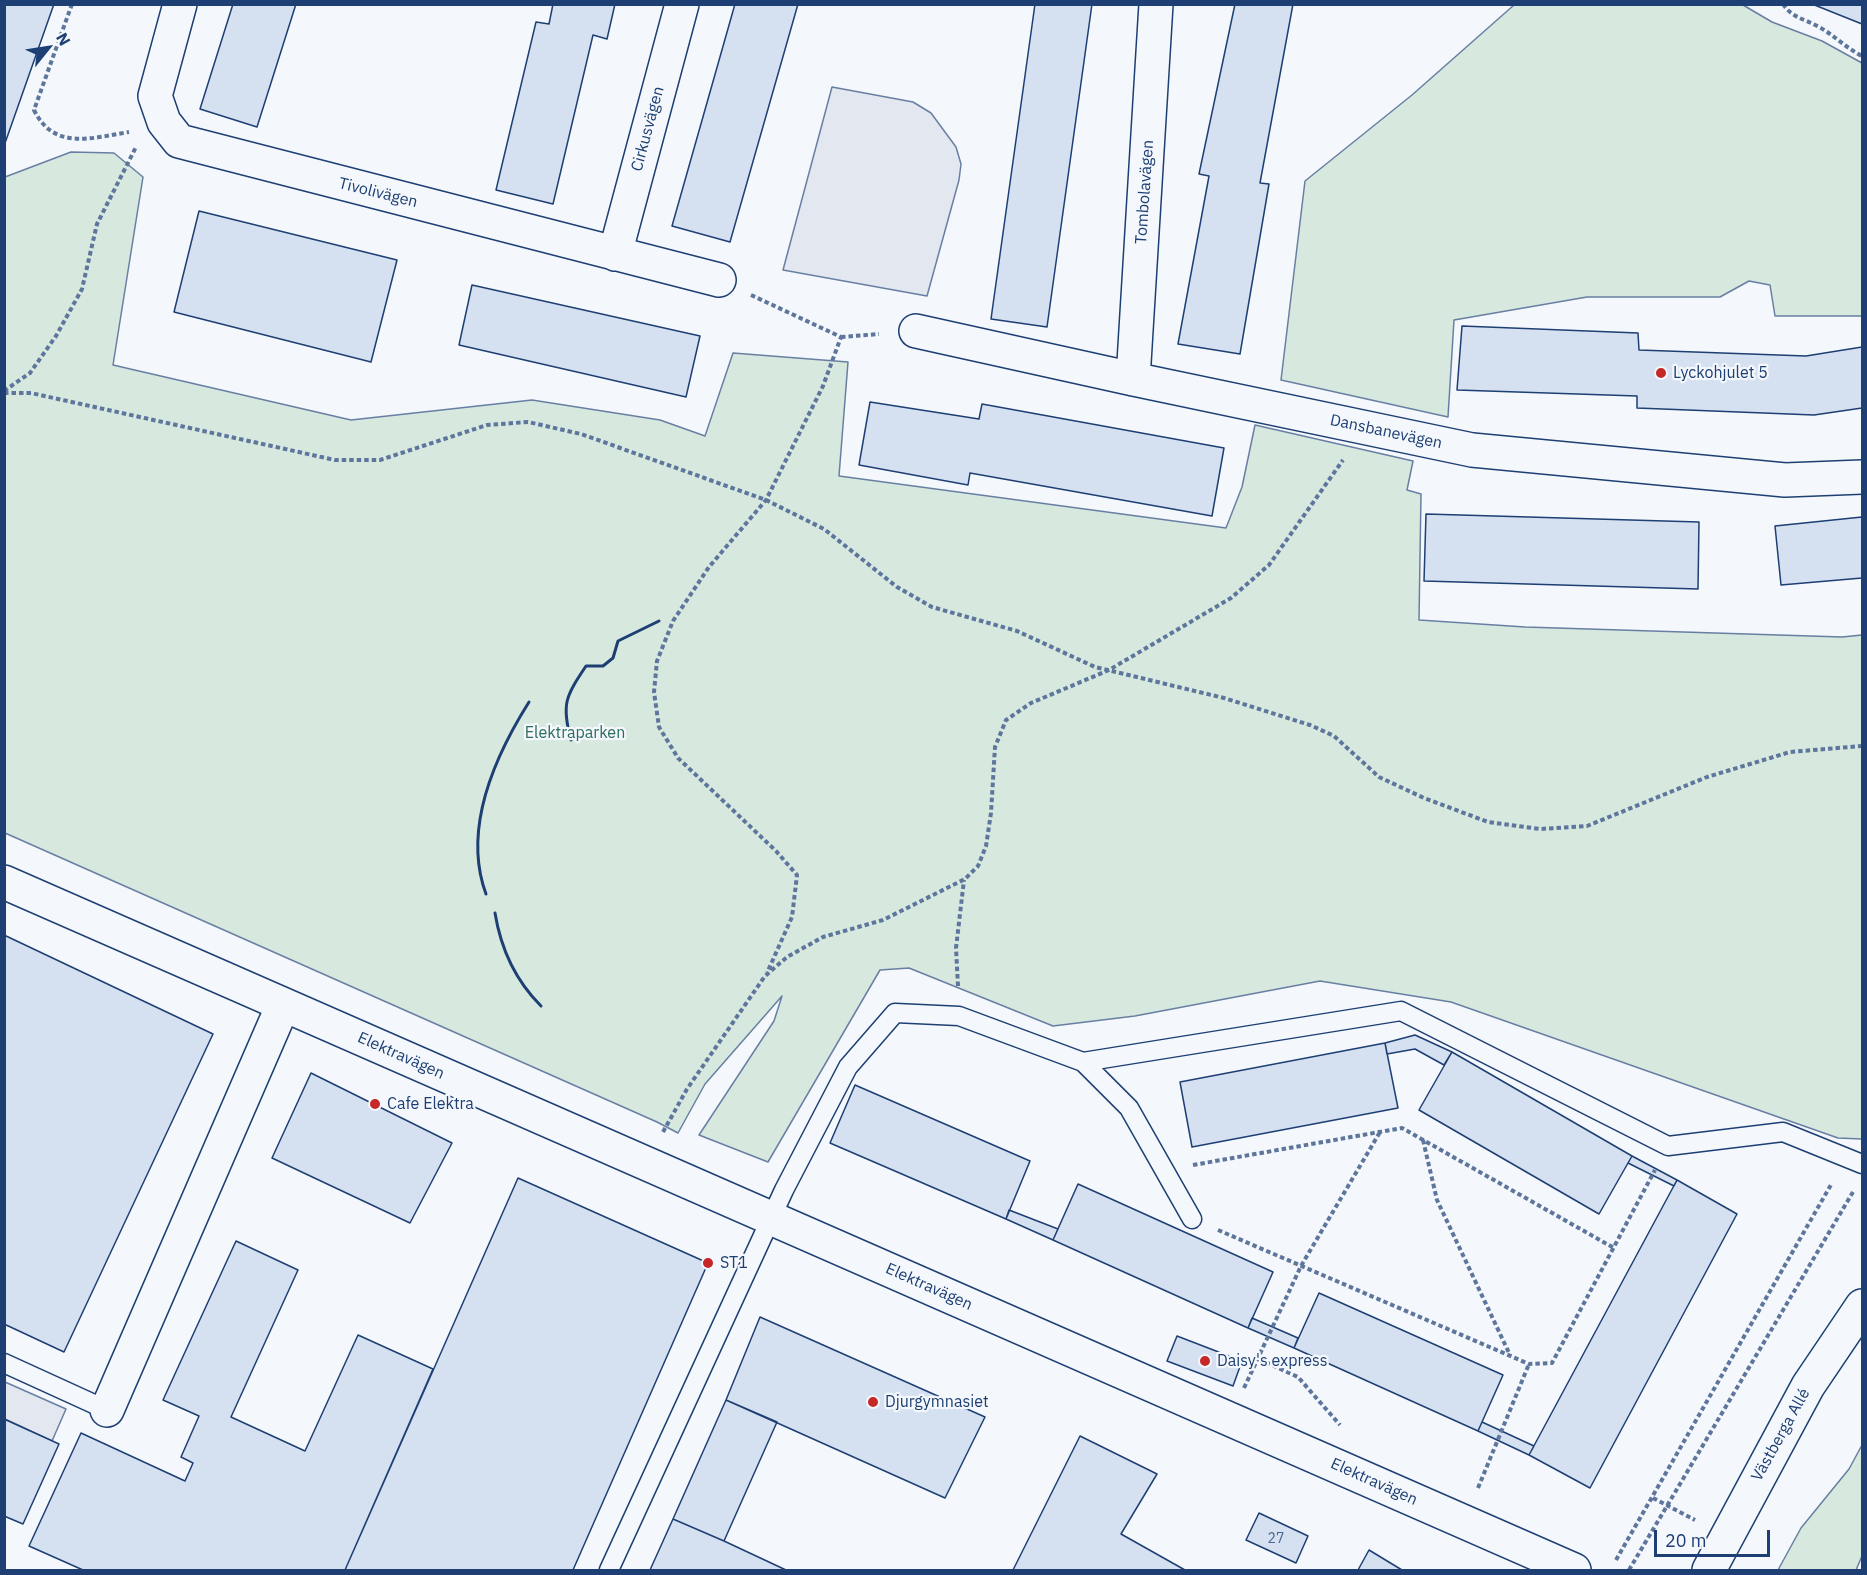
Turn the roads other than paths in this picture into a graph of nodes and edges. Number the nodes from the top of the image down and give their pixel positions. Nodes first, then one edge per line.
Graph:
1 (180, 4) edge
2 (682, 4) edge
3 (1156, 4) edge
4 (615, 254) junction
5 (719, 280) road end
6 (916, 331) dead end
7 (1133, 379) junction
8 (1863, 477) edge
9 (4, 882) edge
10 (283, 1005) junction
11 (1083, 1062) junction
12 (1855, 1160) edge
13 (771, 1218) junction
14 (1192, 1219) road end
15 (1863, 1306) edge
16 (4, 1363) edge
17 (107, 1410) joint
18 (1540, 1563) edge
19 (609, 1570) edge
20 (1574, 1570) edge
21 (1709, 1570) edge

1 - 4 street, Tivolivägen
2 - 4 street, Cirkusvägen
3 - 7 street, Tombolavägen
4 - 5 street, Tivolivägen
6 - 7 street, Dansbanevägen
7 - 8 street, Dansbanevägen
9 - 10 street, Elektravägen
10 - 13 street, Elektravägen
10 - 17 street
11 - 12 lane
11 - 13 lane
11 - 14 lane
13 - 18 street, Elektravägen
13 - 19 lane
15 - 21 street, Västberga Allé
16 - 17 lane
18 - 20 street, Elektravägen

